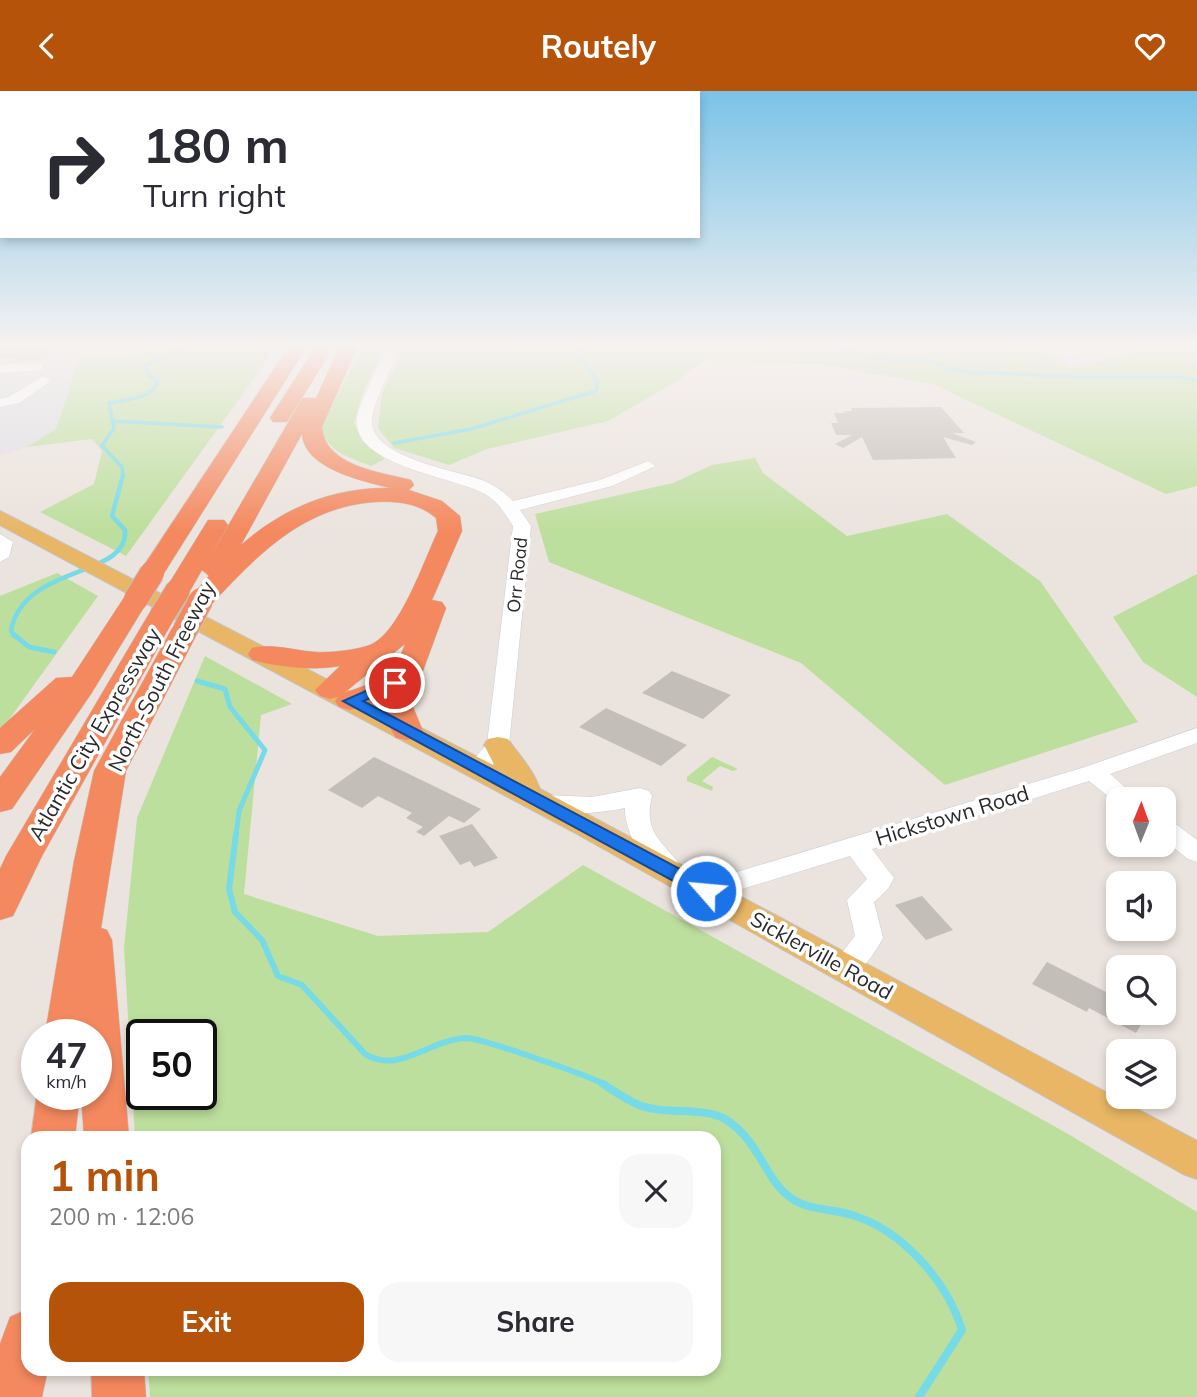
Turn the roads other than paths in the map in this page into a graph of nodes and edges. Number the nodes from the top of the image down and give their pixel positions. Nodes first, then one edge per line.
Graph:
1 (258, 409) edge
2 (285, 409) edge
3 (306, 409) edge
4 (320, 409) edge
5 (368, 409) edge
6 (648, 466) dead end
7 (511, 506) junction
8 (4, 528) edge
9 (0, 557) edge
10 (172, 607) junction
11 (380, 650) junction
12 (262, 655) junction
13 (406, 673) junction
14 (76, 694) junction
15 (340, 696) junction
16 (407, 731) junction
17 (1197, 735) edge
18 (0, 745) edge
19 (498, 745) junction
20 (477, 769) junction
21 (1093, 772) junction
22 (1112, 787) edge
23 (534, 799) junction
24 (0, 801) edge
25 (0, 825) edge
26 (1176, 837) edge
27 (855, 845) junction
28 (1197, 853) edge
29 (88, 883) junction
30 (691, 883) junction
31 (0, 907) edge
32 (844, 968) junction
33 (68, 1019) edge
34 (56, 1110) edge
35 (54, 1131) edge
36 (106, 1131) edge
37 (1197, 1161) edge
38 (21, 1368) edge
39 (118, 1376) edge
40 (15, 1397) edge
41 (120, 1397) edge

1 - 10 highway, North-South Freeway, bridge
2 - 10 highway, Atlantic City Expressway
3 - 10 highway, North-South Freeway
4 - 13 highway
5 - 7 street, Orr Road
6 - 7 street
7 - 19 street, Orr Road
8 - 9 street
8 - 12 main road, Sicklerville Road
10 - 11 highway
10 - 14 highway, North-South Freeway
10 - 18 highway
10 - 29 highway, North-South Freeway
10 - 31 highway, Atlantic City Expressway
11 - 12 highway
11 - 15 highway
12 - 15 main road, Sicklerville Road
13 - 15 highway
13 - 16 highway
14 - 24 highway, North-South Freeway
14 - 25 highway, Atlantic City Expressway
15 - 16 main road, Sicklerville Road
16 - 20 main road, Sicklerville Road
17 - 21 street, Hickstown Road
19 - 20 street
19 - 23 main road
20 - 23 main road, Sicklerville Road
21 - 22 street
21 - 27 street, Hickstown Road
23 - 30 main road, Sicklerville Road
23 - 30 street
26 - 28 street
27 - 30 street, Hickstown Road
27 - 32 street
29 - 33 highway, North-South Freeway
29 - 36 highway
30 - 32 main road, Sicklerville Road
32 - 37 main road, Sicklerville Road
34 - 35 highway
38 - 40 highway
39 - 41 highway

